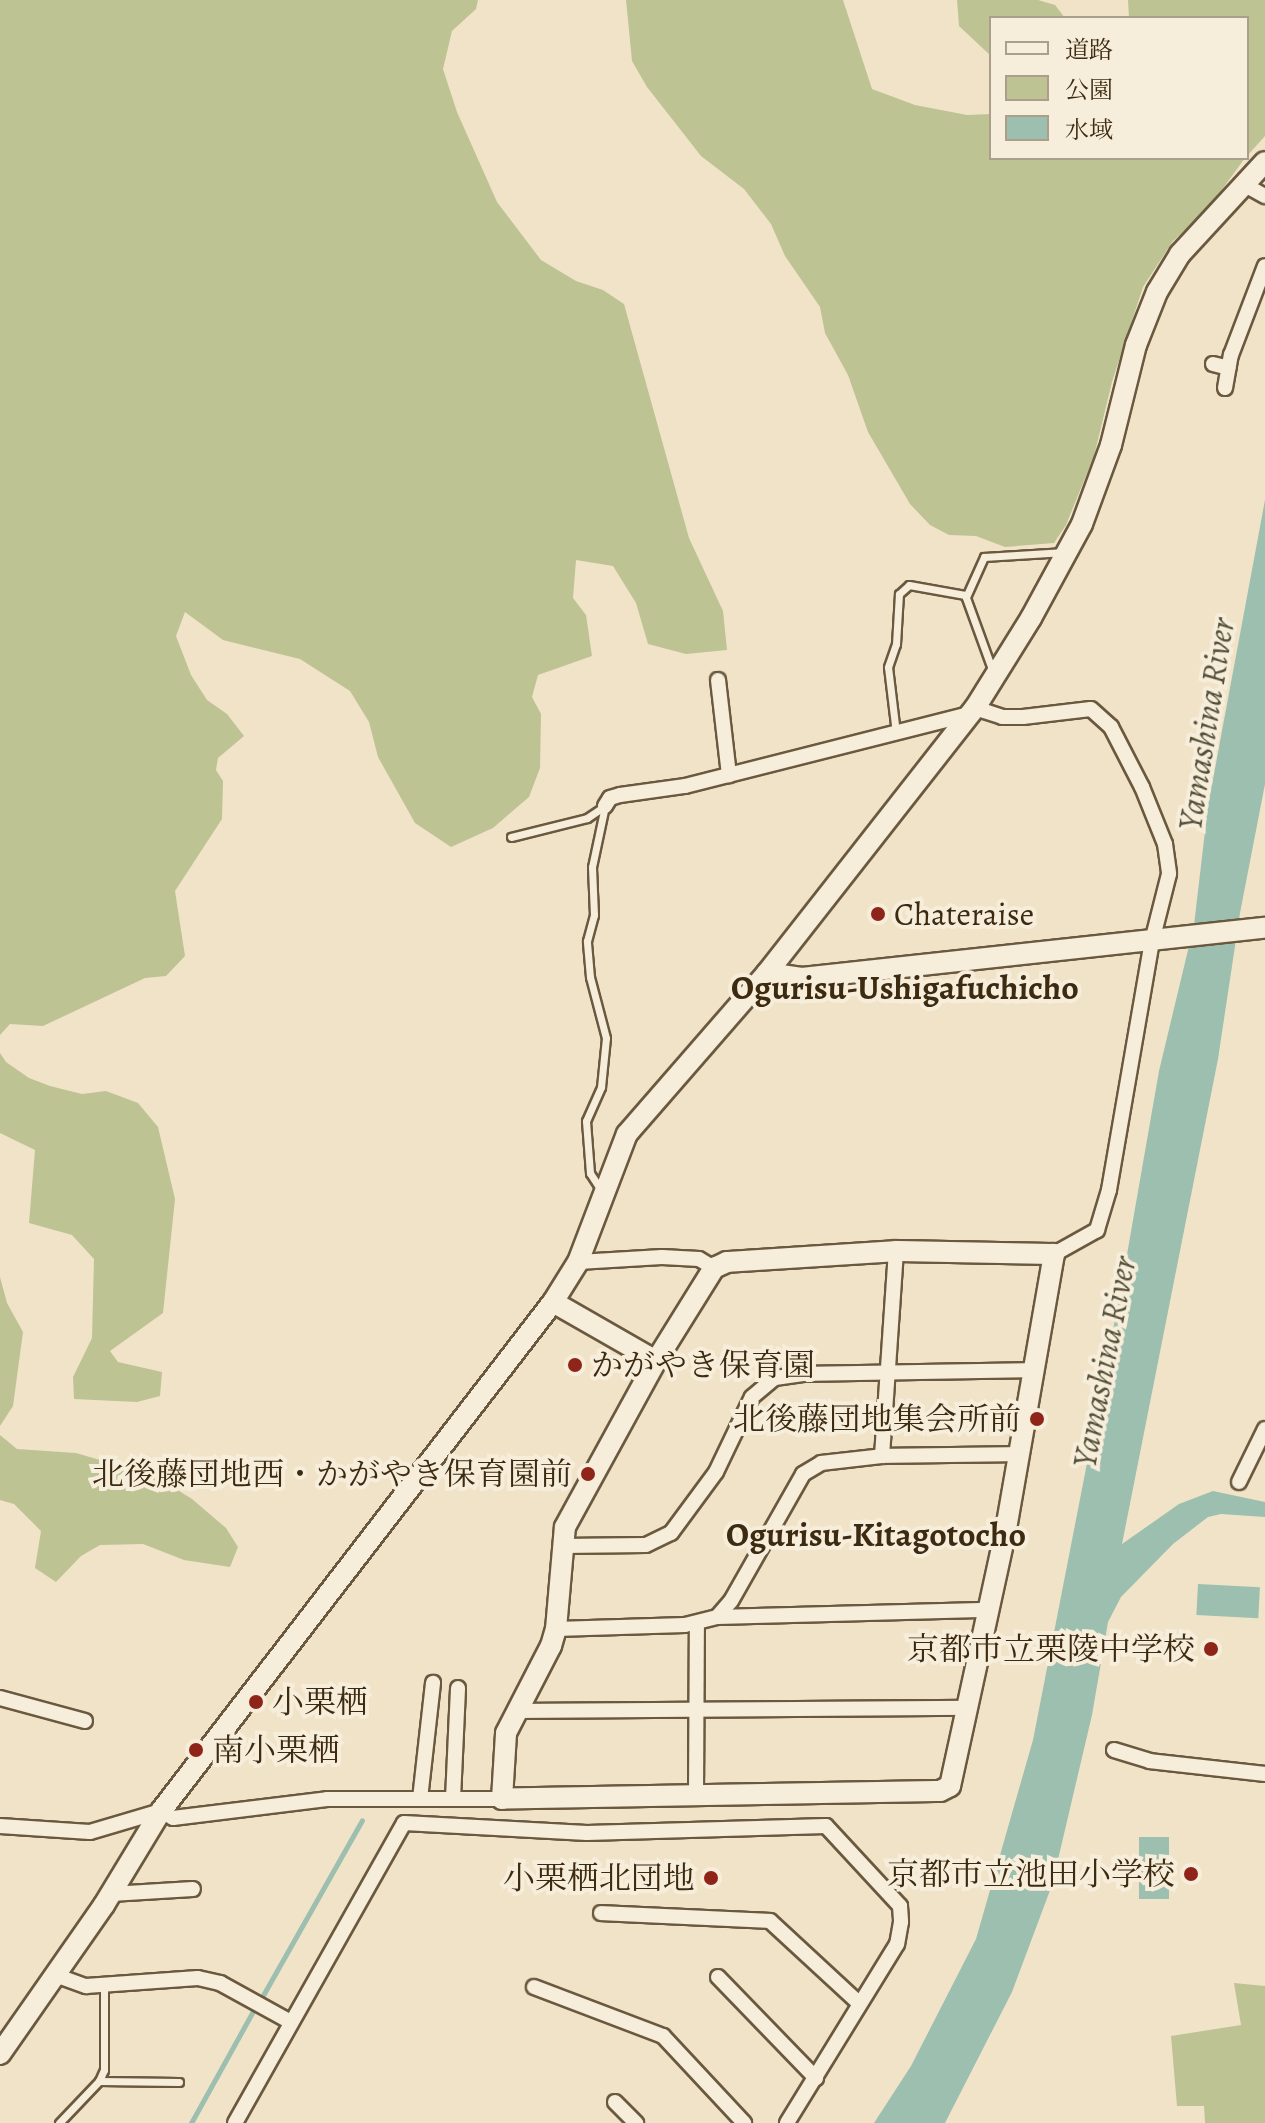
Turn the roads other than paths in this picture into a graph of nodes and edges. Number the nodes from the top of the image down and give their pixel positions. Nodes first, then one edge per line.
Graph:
1 (1265, 162) edge
2 (1245, 185) junction
3 (1265, 196) edge
4 (1265, 266) edge
5 (1213, 364) dead end
6 (1229, 368) junction
7 (1225, 388) dead end
8 (1067, 552) junction
9 (966, 597) junction
10 (994, 677) junction
11 (718, 680) dead end
12 (973, 711) junction
13 (896, 733) junction
14 (729, 775) junction
15 (605, 806) junction
16 (511, 837) dead end
17 (1263, 928) edge
18 (1157, 940) junction
19 (767, 973) junction
20 (602, 1192) junction
21 (896, 1251) junction
22 (1054, 1254) junction
23 (578, 1262) junction
24 (714, 1268) junction
25 (553, 1302) junction
26 (656, 1361) junction
27 (1034, 1370) junction
28 (889, 1373) junction
29 (1265, 1429) edge
30 (1019, 1454) junction
31 (882, 1456) junction
32 (1239, 1482) dead end
33 (561, 1546) junction
34 (990, 1610) junction
35 (717, 1617) junction
36 (697, 1624) junction
37 (556, 1629) junction
38 (433, 1683) dead end
39 (458, 1688) dead end
40 (0, 1698) edge
41 (967, 1708) junction
42 (697, 1710) junction
43 (519, 1711) junction
44 (85, 1721) dead end
45 (1114, 1750) dead end
46 (1265, 1774) edge
47 (696, 1796) junction
48 (420, 1799) junction
49 (453, 1799) junction
50 (502, 1799) junction
51 (161, 1811) junction
52 (0, 1826) edge
53 (193, 1889) dead end
54 (111, 1894) junction
55 (601, 1913) dead end
56 (55, 1975) junction
57 (718, 1977) dead end
58 (104, 1985) junction
59 (534, 1987) dead end
60 (859, 2003) junction
61 (291, 2022) junction
62 (0, 2054) edge
63 (816, 2078) junction
64 (99, 2081) junction
65 (179, 2082) dead end
66 (615, 2102) dead end
67 (59, 2123) edge
68 (235, 2123) edge
69 (636, 2123) edge
70 (744, 2123) edge
71 (787, 2123) edge

1 - 2 street
2 - 3 street
2 - 8 street
4 - 6 street
5 - 6 street
6 - 7 street
8 - 9 lane
8 - 10 street
9 - 10 lane
9 - 13 lane
10 - 12 street
11 - 14 street
12 - 13 street
12 - 18 street
12 - 19 street
13 - 14 street
14 - 15 street
15 - 16 lane
15 - 20 lane
17 - 18 street
18 - 19 street
18 - 22 street
19 - 20 street
20 - 23 street
21 - 22 street
21 - 24 street
21 - 28 street
22 - 27 street
23 - 24 street
23 - 25 street
24 - 26 street
25 - 26 street
25 - 51 street
26 - 33 street
27 - 28 street
27 - 30 street
28 - 31 street
28 - 33 street
29 - 32 street
30 - 31 street
30 - 34 street
31 - 35 street
33 - 37 street
34 - 35 street
34 - 41 street
35 - 36 street
36 - 37 street
36 - 42 street
37 - 43 street
38 - 48 street
39 - 49 street
40 - 44 street
41 - 42 street
41 - 47 street
42 - 43 street
42 - 47 street
43 - 50 street
45 - 46 street
47 - 50 street
48 - 49 street
48 - 51 street
49 - 50 street
51 - 52 street
51 - 54 street
53 - 54 street
54 - 56 street
55 - 60 street
56 - 58 street
56 - 62 street
57 - 63 street
58 - 61 street
58 - 64 lane
59 - 70 street
60 - 61 street
60 - 63 street
61 - 68 street
63 - 71 street
64 - 65 lane
64 - 67 lane
66 - 69 street

